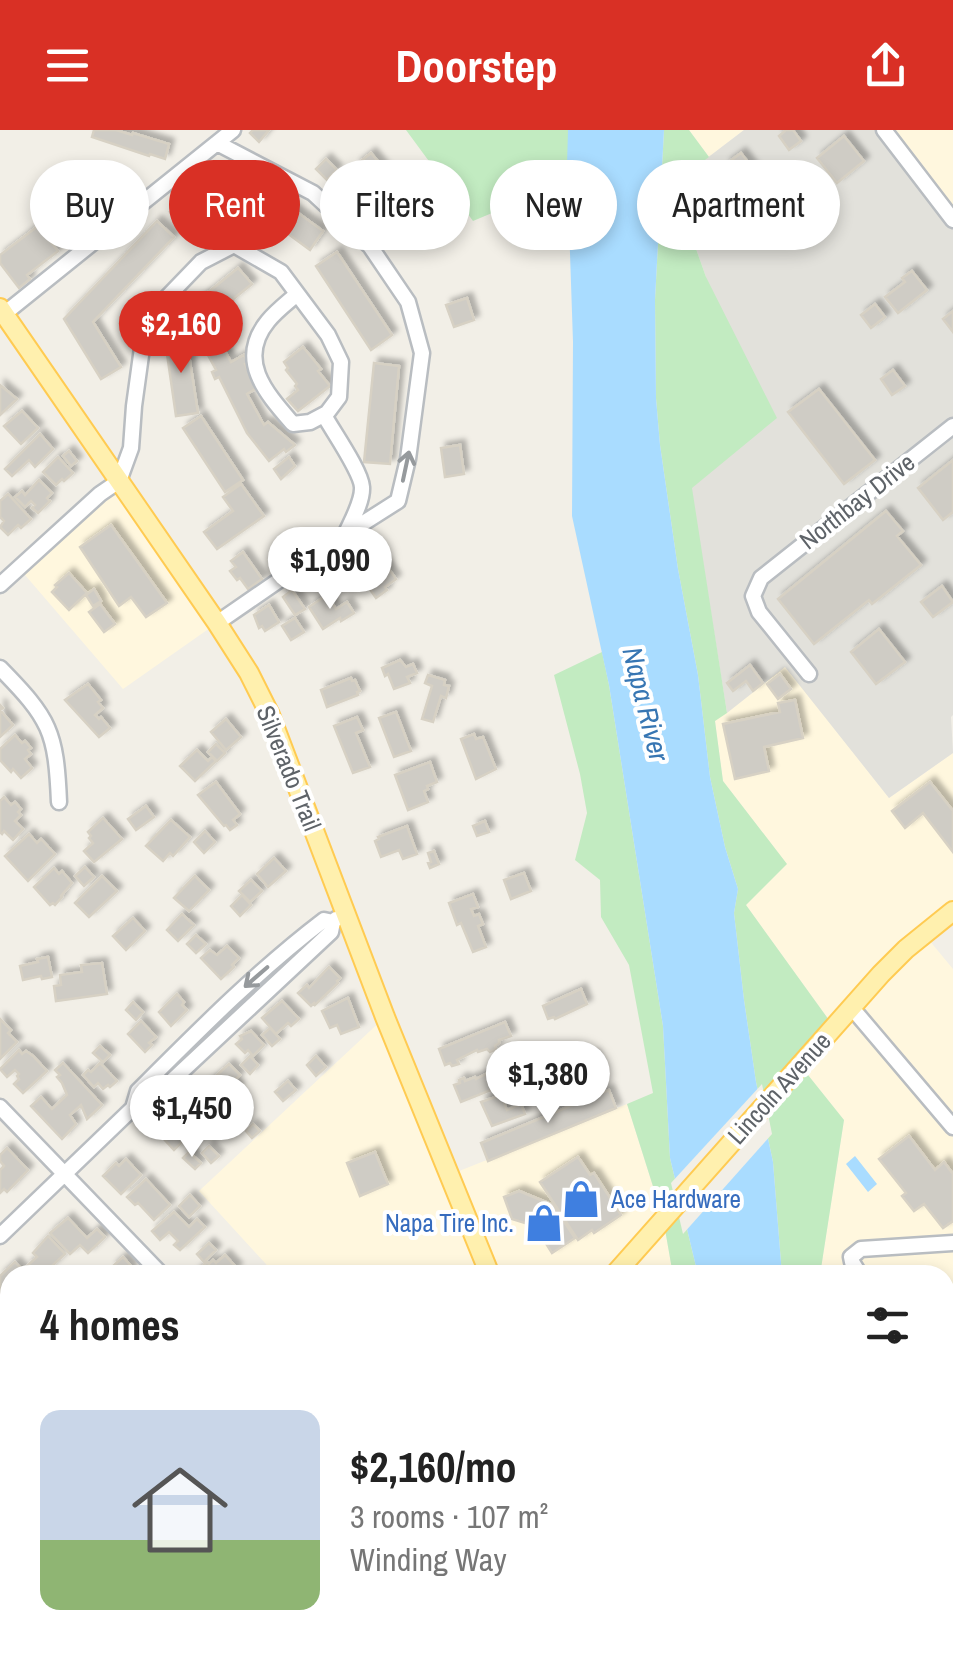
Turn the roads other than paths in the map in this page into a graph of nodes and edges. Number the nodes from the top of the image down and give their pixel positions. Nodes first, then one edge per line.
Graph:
1 (233, 130) edge
2 (884, 130) edge
3 (216, 144) junction
4 (953, 220) edge
5 (297, 294) junction
6 (2, 311) edge
7 (324, 414) junction
8 (953, 426) edge
9 (119, 481) junction
10 (346, 534) junction
11 (0, 585) edge
12 (217, 624) junction
13 (0, 668) edge
14 (809, 674) dead end
15 (59, 802) dead end
16 (953, 911) edge
17 (339, 918) junction
18 (852, 1008) junction
19 (0, 1106) edge
20 (953, 1127) edge
21 (64, 1174) junction
22 (0, 1236) edge
23 (953, 1242) edge
24 (152, 1265) edge
25 (487, 1265) edge
26 (621, 1265) edge
27 (855, 1265) edge

1 - 3 street
2 - 4 street
3 - 6 street
10 -> 3 street
5 - 7 street
5 - 7 street
5 - 9 street
6 - 9 main road, Silverado Trail
7 - 10 street
8 - 14 street, Northbay Drive
9 - 11 street
9 - 12 main road, Silverado Trail
10 - 12 street
12 - 17 main road, Silverado Trail
13 - 15 street
16 - 18 main road, Lincoln Avenue
17 - 21 street
17 - 25 main road, Silverado Trail
18 - 20 street
18 - 26 main road, Lincoln Avenue
19 - 21 street
21 - 22 street
21 - 24 street
23 - 27 street

